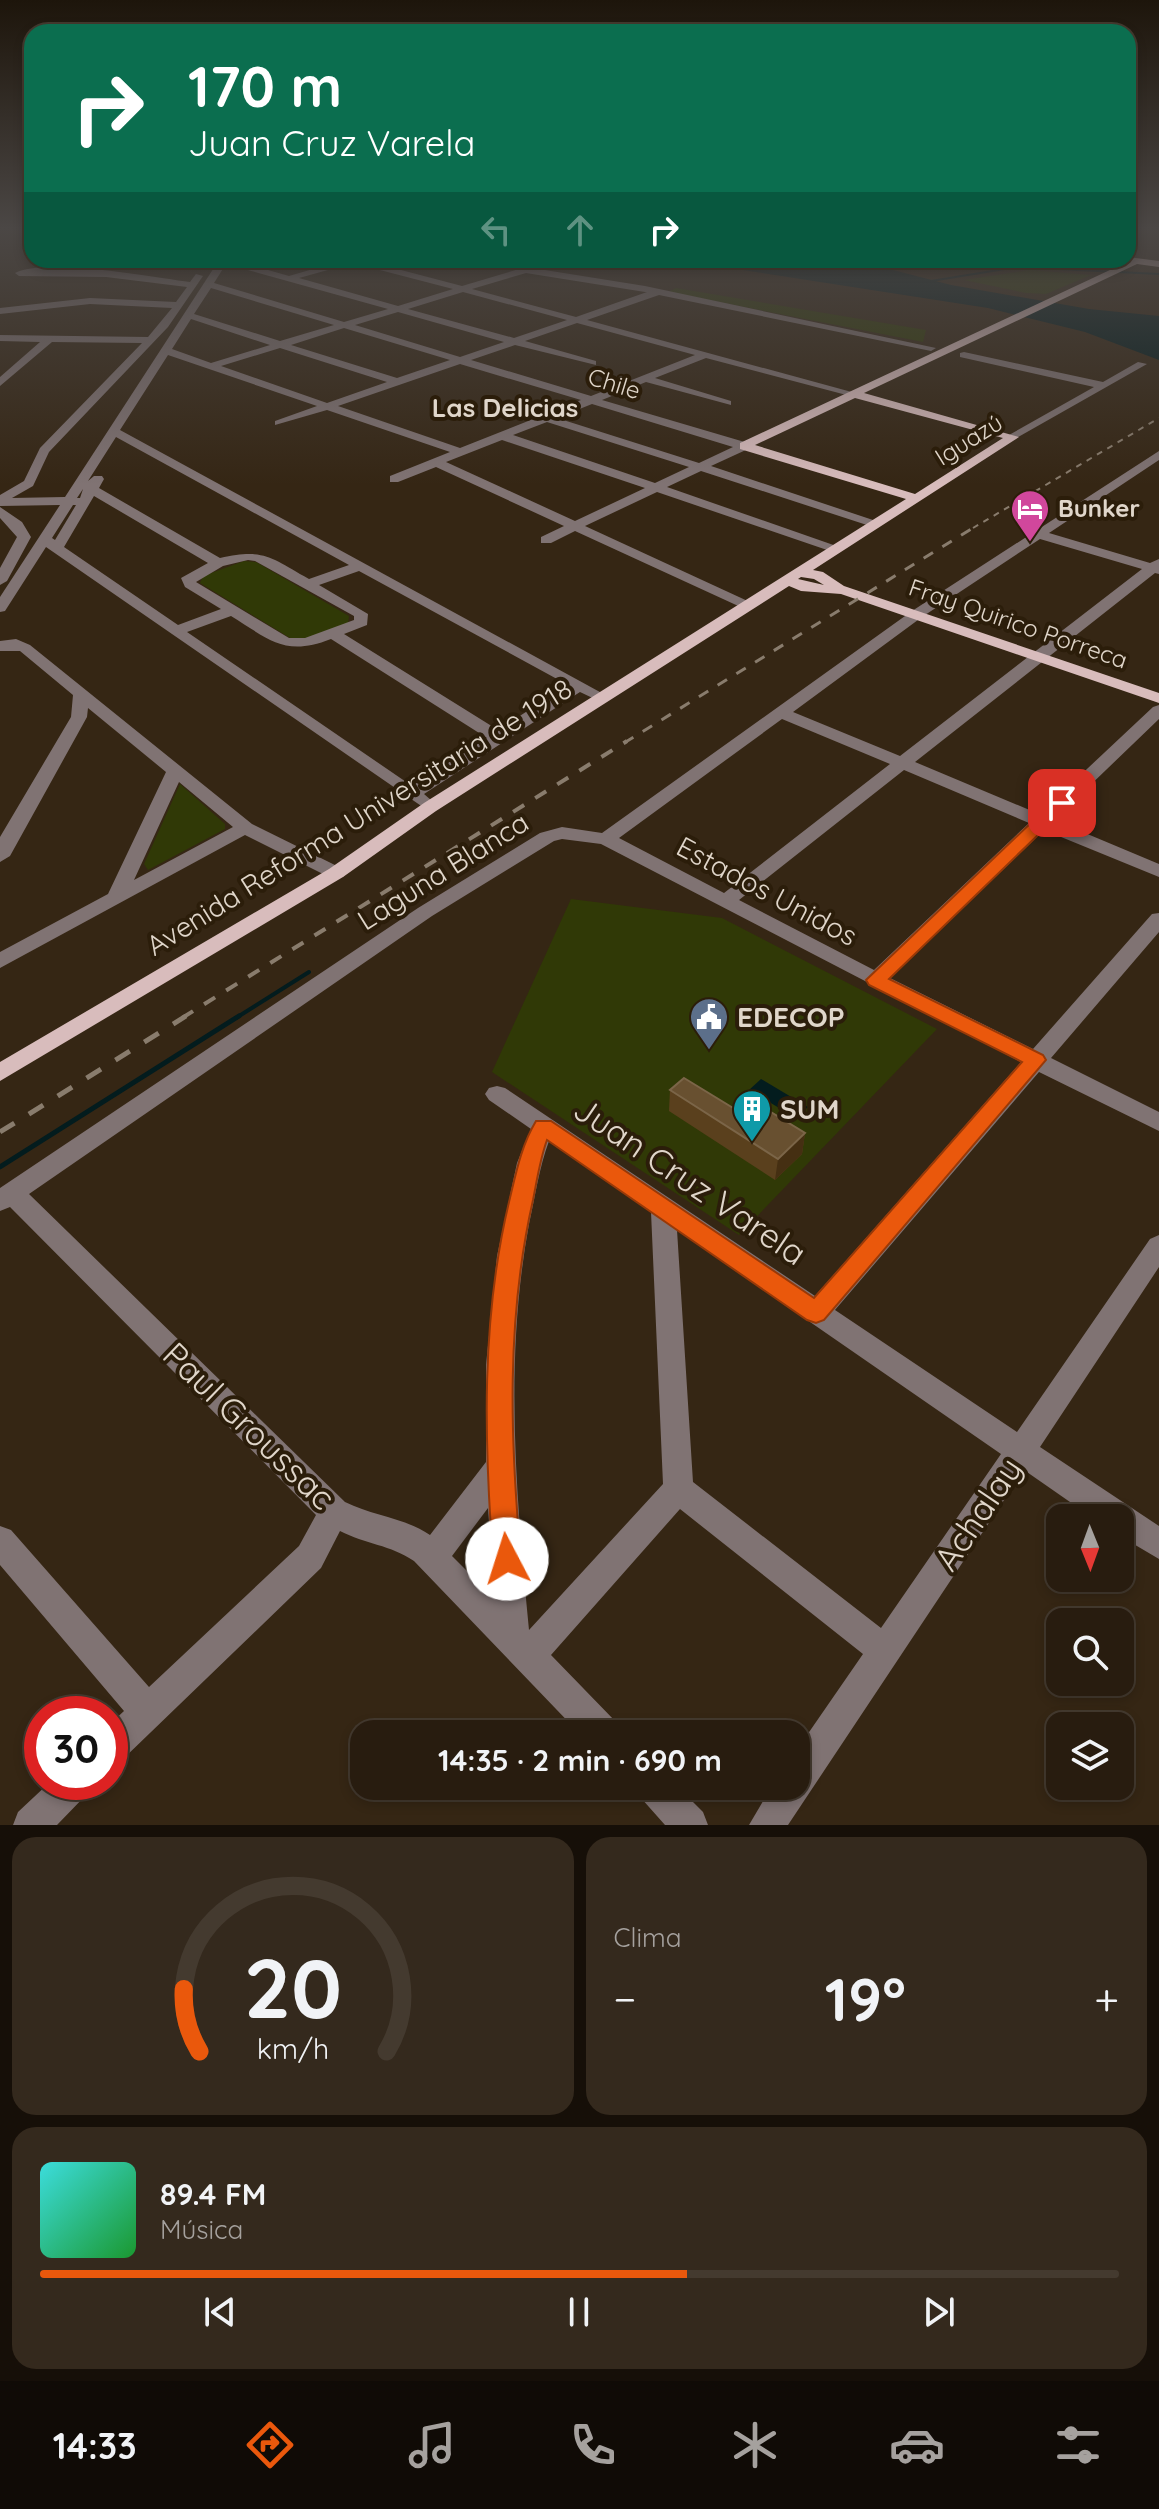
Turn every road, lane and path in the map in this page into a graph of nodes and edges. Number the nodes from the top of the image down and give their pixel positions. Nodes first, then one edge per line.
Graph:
1 (149, 315) edge
2 (171, 315) edge
3 (313, 315) edge
4 (377, 315) edge
5 (419, 315) edge
6 (561, 315) edge
7 (588, 315) edge
8 (770, 315) edge
9 (1019, 315) edge
10 (190, 316) joint
11 (576, 319) junction
12 (345, 325) junction
13 (161, 327) junction
14 (0, 338) edge
15 (45, 339) junction
16 (148, 340) junction
17 (513, 341) junction
18 (281, 344) junction
19 (931, 348) dead end
20 (167, 351) junction
21 (706, 354) junction
22 (964, 355) dead end
23 (460, 360) junction
24 (592, 363) dead end
25 (1142, 364) dead end
26 (210, 366) junction
27 (0, 377) edge
28 (647, 379) junction
29 (398, 382) junction
30 (0, 383) edge
31 (1102, 385) junction
32 (854, 394) junction
33 (594, 401) junction
34 (727, 403) dead end
35 (328, 406) junction
36 (547, 418) junction
37 (279, 423) dead end
38 (113, 431) junction
39 (503, 436) junction
40 (1013, 437) junction
41 (744, 446) junction
42 (463, 453) junction
43 (1159, 455) edge
44 (438, 463) junction
45 (699, 468) junction
46 (1139, 468) junction
47 (1159, 474) edge
48 (394, 479) dead end
49 (657, 489) junction
50 (86, 491) junction
51 (915, 498) junction
52 (66, 504) junction
53 (0, 505) edge
54 (875, 523) junction
55 (572, 527) junction
56 (1041, 535) junction
57 (546, 540) dead end
58 (50, 544) junction
59 (835, 548) junction
60 (16, 554) junction
61 (0, 555) edge
62 (218, 563) junction
63 (359, 566) junction
64 (1157, 567) edge
65 (808, 580) junction
66 (0, 581) edge
67 (309, 584) junction
68 (747, 606) junction
69 (0, 608) edge
70 (233, 610) junction
71 (917, 614) junction
72 (178, 630) junction
73 (334, 634) junction
74 (0, 646) edge
75 (1040, 656) junction
76 (579, 685) junction
77 (81, 695) junction
78 (601, 697) junction
79 (1159, 698) edge
80 (1159, 710) edge
81 (782, 713) junction
82 (499, 738) junction
83 (902, 763) junction
84 (175, 771) junction
85 (412, 794) junction
86 (430, 807) junction
87 (1042, 821) junction
88 (245, 828) junction
89 (606, 839) junction
90 (0, 856) edge
91 (1159, 871) edge
92 (336, 873) junction
93 (117, 896) junction
94 (727, 900) junction
95 (1159, 919) edge
96 (0, 961) edge
97 (876, 980) junction
98 (1035, 1060) junction
99 (0, 1073) edge
100 (497, 1094) dead end
101 (1159, 1122) edge
102 (544, 1127) junction
103 (6, 1197) edge
104 (663, 1208) junction
105 (1159, 1246) edge
106 (816, 1313) junction
107 (1020, 1453) junction
108 (500, 1468) junction
109 (678, 1489) junction
110 (1098, 1504) edge
111 (334, 1512) junction
112 (1134, 1527) edge
113 (0, 1541) edge
114 (1159, 1544) edge
115 (432, 1557) junction
116 (521, 1647) junction
117 (885, 1651) junction
118 (147, 1711) junction
119 (591, 1720) edge
120 (128, 1730) edge
121 (810, 1761) edge
122 (57, 1800) edge
123 (666, 1800) edge
124 (783, 1800) edge
125 (31, 1825) edge
126 (690, 1825) edge
127 (767, 1825) edge

1 - 13 street
2 - 13 street
3 - 12 street, Chile
4 - 12 street
5 - 17 street
6 - 11 street
7 - 11 street
8 - 19 street
9 - 32 main road
10 - 18 street
10 - 20 street
11 - 17 street
11 - 21 street
12 - 18 street
12 - 23 street, Chile
13 - 16 street
14 - 15 street
15 - 16 street
15 - 27 street
15 - 30 street
16 - 53 street
17 - 23 street
17 - 24 street
18 - 26 street
18 - 29 street
20 - 26 street
20 - 38 street
21 - 28 street
21 - 32 street
22 - 31 street
23 - 29 street
23 - 33 street, Chile
25 - 31 street, Iguazú
26 - 35 street
28 - 33 street
28 - 34 street
29 - 35 street
31 - 40 street, Iguazú
32 - 40 main road
32 - 41 main road
33 - 36 street
33 - 41 street, Chile
35 - 37 street
35 - 42 street
36 - 39 street
36 - 45 street
38 - 50 street
38 - 63 street
39 - 42 street
39 - 49 street
40 - 51 main road, Iguazú
41 - 45 street
41 - 51 main road, Chile
42 - 44 street
43 - 46 street
44 - 48 street
44 - 55 street
45 - 49 street
45 - 54 street
46 - 47 street
46 - 56 street
49 - 55 street
49 - 59 street
50 - 52 street
50 - 52 street
50 - 58 street
50 - 62 street
51 - 54 main road, Iguazú
52 - 53 street
52 - 58 street
53 - 60 street
54 - 59 main road, Iguazú
55 - 57 street
55 - 68 street
56 - 64 street
56 - 71 street
58 - 69 street
58 - 72 street
59 - 65 main road, Iguazú
60 - 61 street
60 - 66 street
62 - 67 street
62 - 70 street
63 - 67 street
63 - 76 street
64 - 75 street
65 - 68 main road
65 - 71 main road, Fray Quirico Porreca
67 - 73 street
68 - 78 main road, Avenida Reforma Universitaria de 1918
70 - 72 street
70 - 73 street
71 - 75 main road, Fray Quirico Porreca
71 - 81 street
72 - 85 street
73 - 82 street
74 - 77 street
75 - 79 main road, Fray Quirico Porreca
75 - 83 street
76 - 78 street
76 - 82 street
77 - 84 street
77 - 90 street
78 - 86 main road, Avenida Reforma Universitaria de 1918
80 - 87 street
81 - 83 street
81 - 89 street
82 - 85 street
83 - 87 street
83 - 94 street
84 - 88 street
84 - 93 street
85 - 86 street
86 - 92 main road, Avenida Reforma Universitaria de 1918
87 - 91 street
87 - 97 street
88 - 92 street
88 - 93 street
89 - 94 street, Estados Unidos
89 - 103 street, Laguna Blanca
92 - 99 main road, Avenida Reforma Universitaria de 1918
93 - 96 street
94 - 97 street, Estados Unidos
95 - 98 street
97 - 98 street, Estados Unidos
98 - 101 street, Estados Unidos
98 - 106 street
100 - 102 street, Juan Cruz Varela
102 - 104 street, Juan Cruz Varela
102 - 108 street
103 - 111 street, Paul Groussac
104 - 106 street, Juan Cruz Varela
104 - 109 street
105 - 107 street, Achalay
106 - 107 street, Juan Cruz Varela
107 - 110 street, Juan Cruz Varela
107 - 117 street, Achalay
108 - 115 street
108 - 116 street
109 - 116 street
109 - 117 street
111 - 115 street, Paul Groussac
111 - 118 street
112 - 114 street, Juan Cruz Varela
113 - 118 street
115 - 116 street, Paul Groussac
116 - 119 street, Paul Groussac
117 - 121 street, Achalay
118 - 120 street
122 - 125 street
123 - 126 street
124 - 127 street, Achalay

